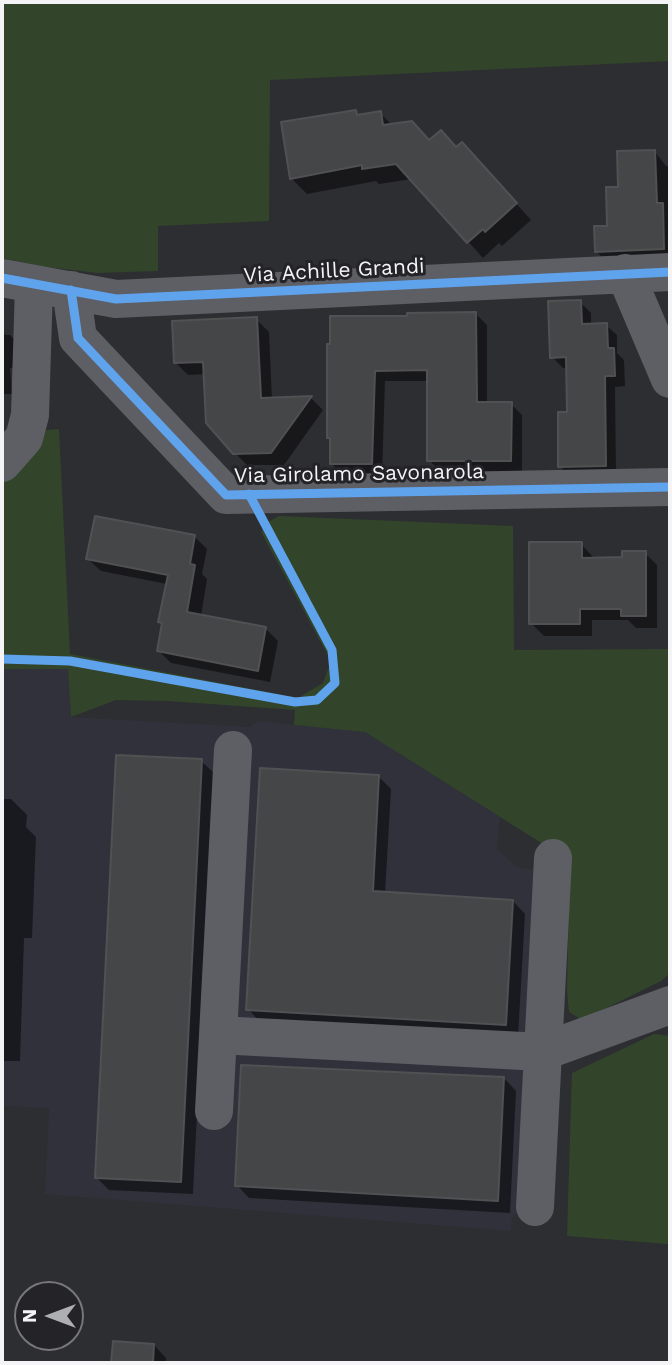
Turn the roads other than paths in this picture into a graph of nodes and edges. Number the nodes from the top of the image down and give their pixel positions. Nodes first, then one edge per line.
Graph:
1 (670, 272) edge
2 (625, 273) junction
3 (18, 282) edge
4 (71, 290) junction
5 (670, 379) edge
6 (2, 463) edge
7 (670, 487) edge
8 (233, 750) dead end
9 (553, 858) dead end
10 (670, 1005) edge
11 (218, 1035) junction
12 (542, 1052) junction
13 (214, 1111) dead end
14 (535, 1206) dead end

1 - 2 street, Via Achille Grandi
2 - 4 street, Via Achille Grandi
2 - 5 street
3 - 4 street, Via Achille Grandi
3 - 6 street
4 - 7 street, Via Girolamo Savonarola
8 - 11 street
9 - 12 street
10 - 12 street
11 - 12 street
11 - 13 street
12 - 14 street

